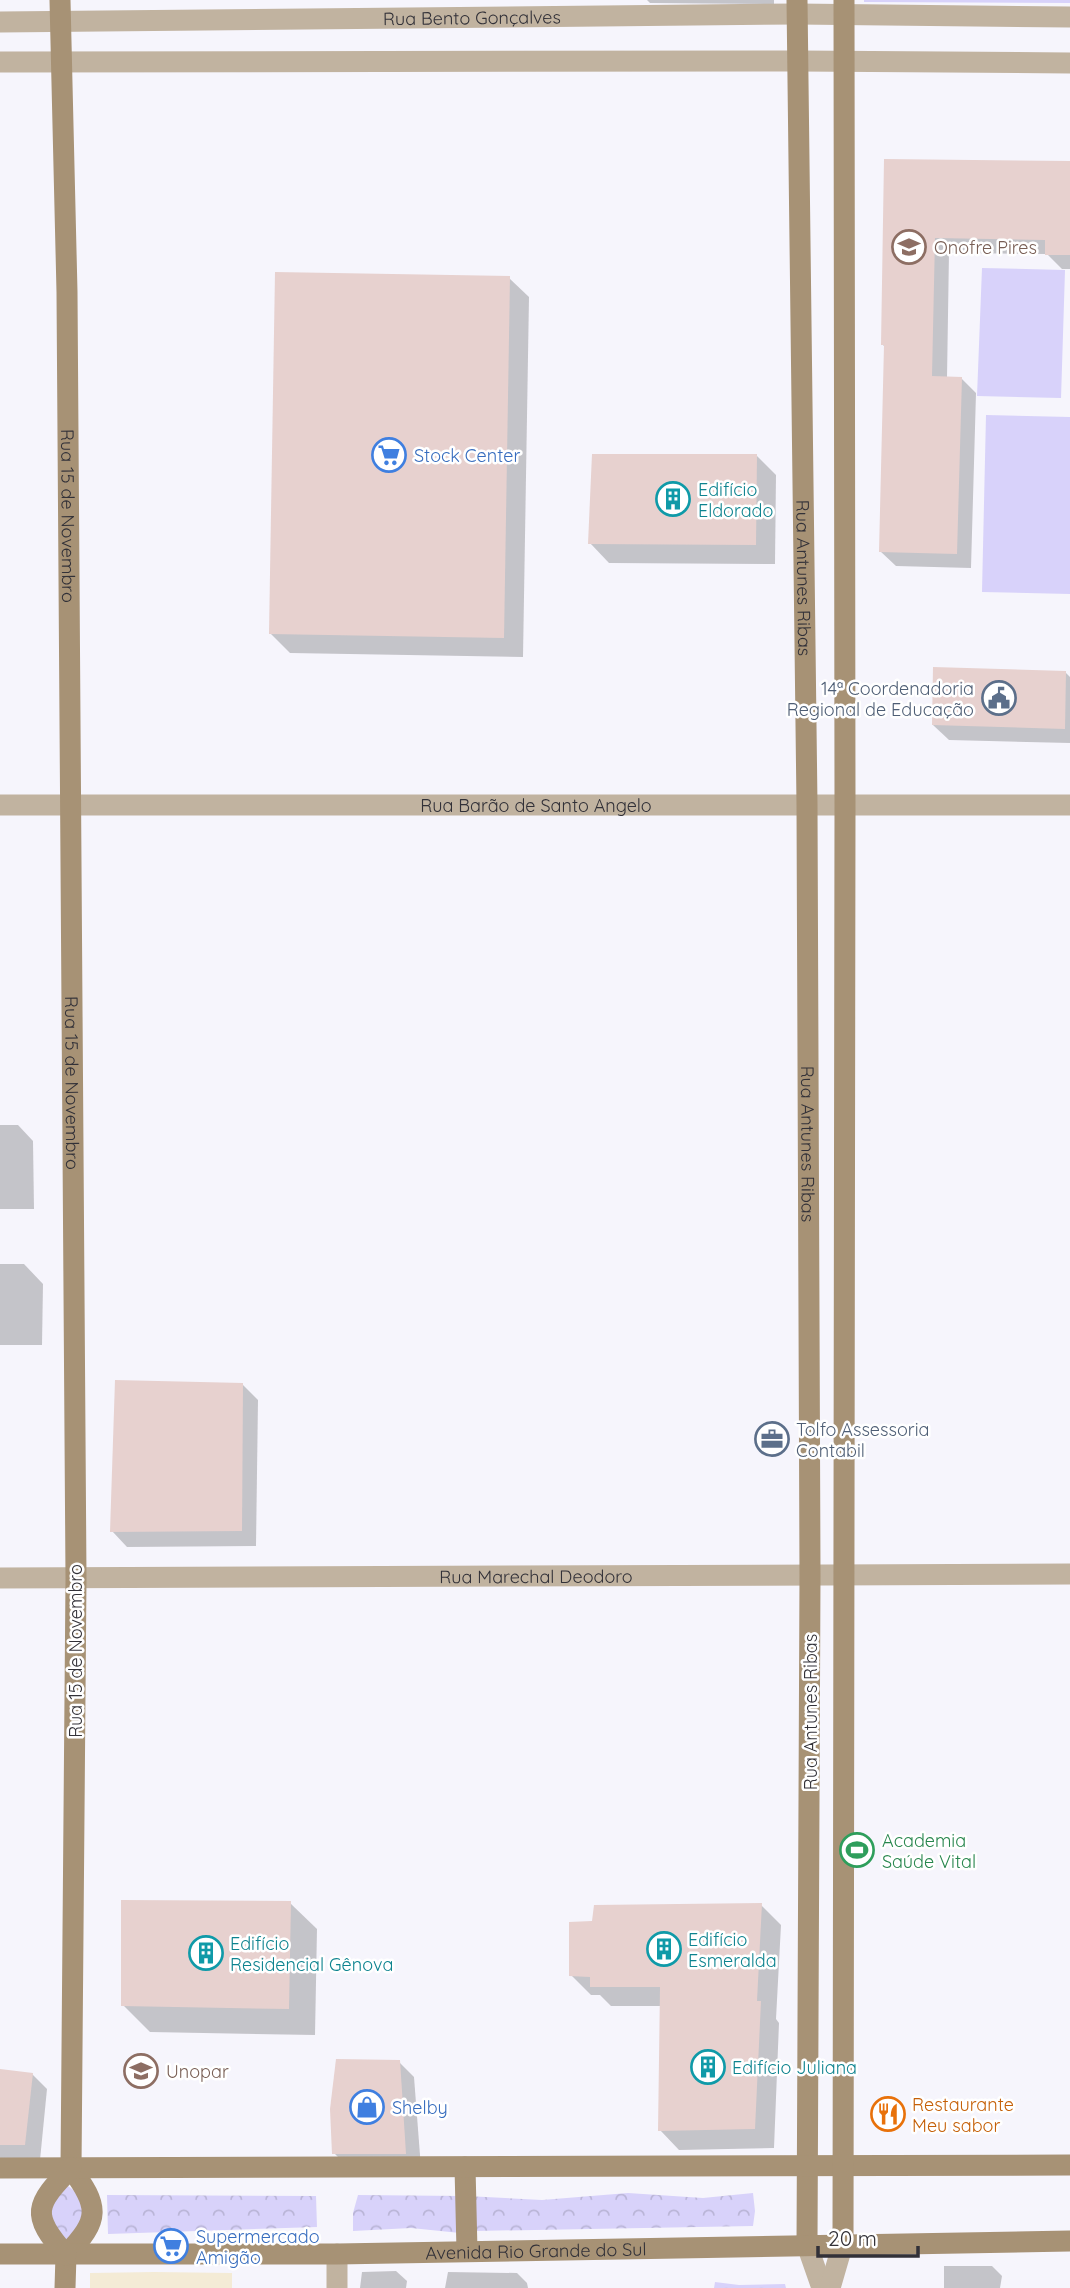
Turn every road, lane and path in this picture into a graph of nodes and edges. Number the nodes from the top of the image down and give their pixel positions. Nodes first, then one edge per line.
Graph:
1 (60, 0) edge
2 (797, 7) edge
3 (844, 7) edge
4 (1070, 17) edge
5 (0, 22) edge
6 (60, 22) junction
7 (798, 61) junction
8 (844, 61) junction
9 (0, 62) edge
10 (61, 62) junction
11 (1070, 63) edge
12 (845, 804) junction
13 (807, 805) junction
14 (1070, 805) edge
15 (0, 806) edge
16 (72, 806) junction
17 (1070, 1574) edge
18 (844, 1575) junction
19 (810, 1576) junction
20 (0, 1578) edge
21 (76, 1578) junction
22 (1070, 2165) edge
23 (809, 2166) junction
24 (465, 2167) junction
25 (843, 2167) junction
26 (0, 2168) edge
27 (71, 2168) junction
28 (1070, 2241) edge
29 (843, 2243) junction
30 (807, 2245) junction
31 (467, 2251) junction
32 (0, 2254) edge
33 (337, 2254) junction
34 (66, 2255) junction
35 (65, 2288) edge
36 (337, 2288) edge
37 (822, 2288) edge
38 (830, 2288) edge

1 - 6 street, Rua 15 de Novembro
2 - 3 street, Rua Bento Gonçalves
2 - 6 street, Rua Bento Gonçalves
2 - 7 street, Rua Antunes Ribas
3 - 4 street, Rua Bento Gonçalves
3 - 8 street, Rua Antunes Ribas
5 - 6 street, Rua Bento Gonçalves
6 - 10 street, Rua 15 de Novembro
7 - 8 street
7 - 10 street
7 - 13 street, Rua Antunes Ribas
8 - 11 street
8 - 12 street, Rua Antunes Ribas
9 - 10 street
10 - 16 street, Rua 15 de Novembro
12 - 13 street, Rua Barão de Santo Angelo
12 - 14 street, Rua Barão de Santo Angelo
12 - 18 street, Rua Antunes Ribas
13 - 16 street, Rua Barão de Santo Angelo
13 - 19 street, Rua Antunes Ribas
15 - 16 street, Rua Barão de Santo Angelo
16 - 21 street, Rua 15 de Novembro
17 - 18 street, Rua Marechal Deodoro
18 - 19 street, Rua Marechal Deodoro
18 - 25 street, Rua Antunes Ribas
19 - 21 street, Rua Marechal Deodoro
19 - 23 street, Rua Antunes Ribas
20 - 21 street, Rua Marechal Deodoro
21 - 27 street, Rua 15 de Novembro
22 - 25 street
23 - 24 street
23 - 25 street
23 - 30 street, Rua Antunes Ribas
24 - 27 street
24 - 31 street
25 - 29 street, Rua Antunes Ribas
26 - 27 street
27 - 34 street
27 - 34 street
28 - 29 street, Avenida Rio Grande do Sul
29 - 30 street, Avenida Rio Grande do Sul
29 - 38 street, Rua Antunes Ribas
30 - 31 street, Avenida Rio Grande do Sul
30 - 37 street, Rua Antunes Ribas
31 - 33 street, Avenida Rio Grande do Sul
32 - 34 street, Avenida Rio Grande do Sul
33 - 34 street, Avenida Rio Grande do Sul
33 - 36 street
34 - 35 street

